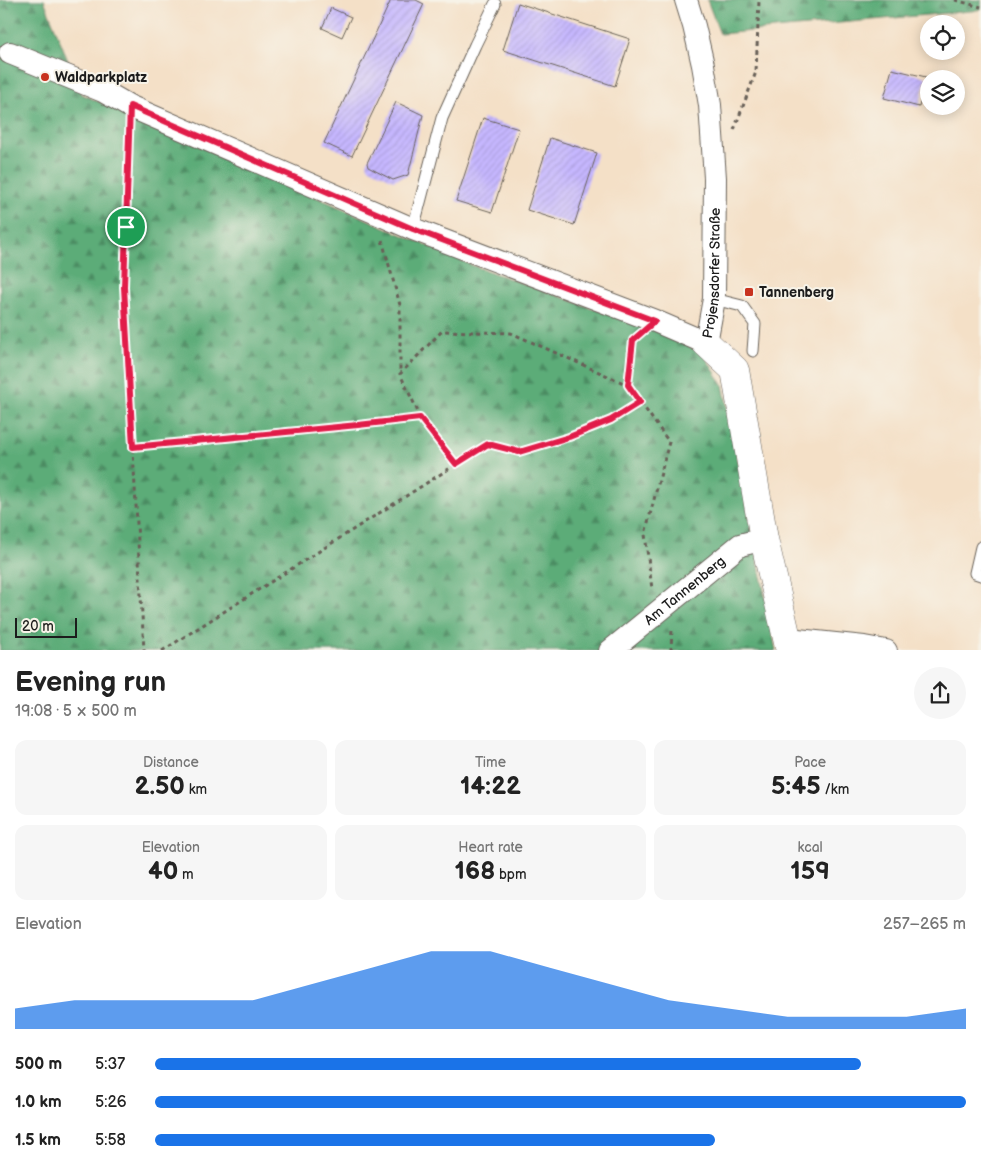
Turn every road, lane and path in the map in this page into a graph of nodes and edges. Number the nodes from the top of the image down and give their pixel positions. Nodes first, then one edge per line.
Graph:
1 (686, 0) edge
2 (759, 0) edge
3 (955, 0) edge
4 (495, 4) dead end
5 (981, 6) edge
6 (10, 53) dead end
7 (130, 106) junction
8 (732, 134) dead end
9 (376, 213) junction
10 (413, 229) junction
11 (714, 299) junction
12 (655, 321) junction
13 (706, 343) junction
14 (753, 351) dead end
15 (400, 374) junction
16 (628, 385) junction
17 (640, 402) junction
18 (420, 418) junction
19 (133, 447) junction
20 (456, 464) junction
21 (764, 538) junction
22 (981, 547) edge
23 (981, 575) edge
24 (655, 615) junction
25 (789, 645) edge
26 (144, 650) edge
27 (162, 650) edge
28 (610, 650) edge
29 (886, 650) edge

1 - 11 street, Projensdorfer Straße
2 - 8 path
3 - 5 path
4 - 10 lane
6 - 7 street
7 - 9 street
7 - 19 path
9 - 10 street
9 - 15 path
10 - 12 street
11 - 13 street, Projensdorfer Straße
11 - 14 lane
12 - 13 street
12 - 16 path
13 - 21 street, Projensdorfer Straße
15 - 16 path
15 - 18 path
16 - 17 path
17 - 20 path
17 - 24 path
18 - 19 path
18 - 20 path
19 - 26 path
20 - 27 path
21 - 24 street, Am Tannenberg
21 - 25 street, Projensdorfer Straße
22 - 23 lane
24 - 28 street, Am Tannenberg
25 - 29 street

